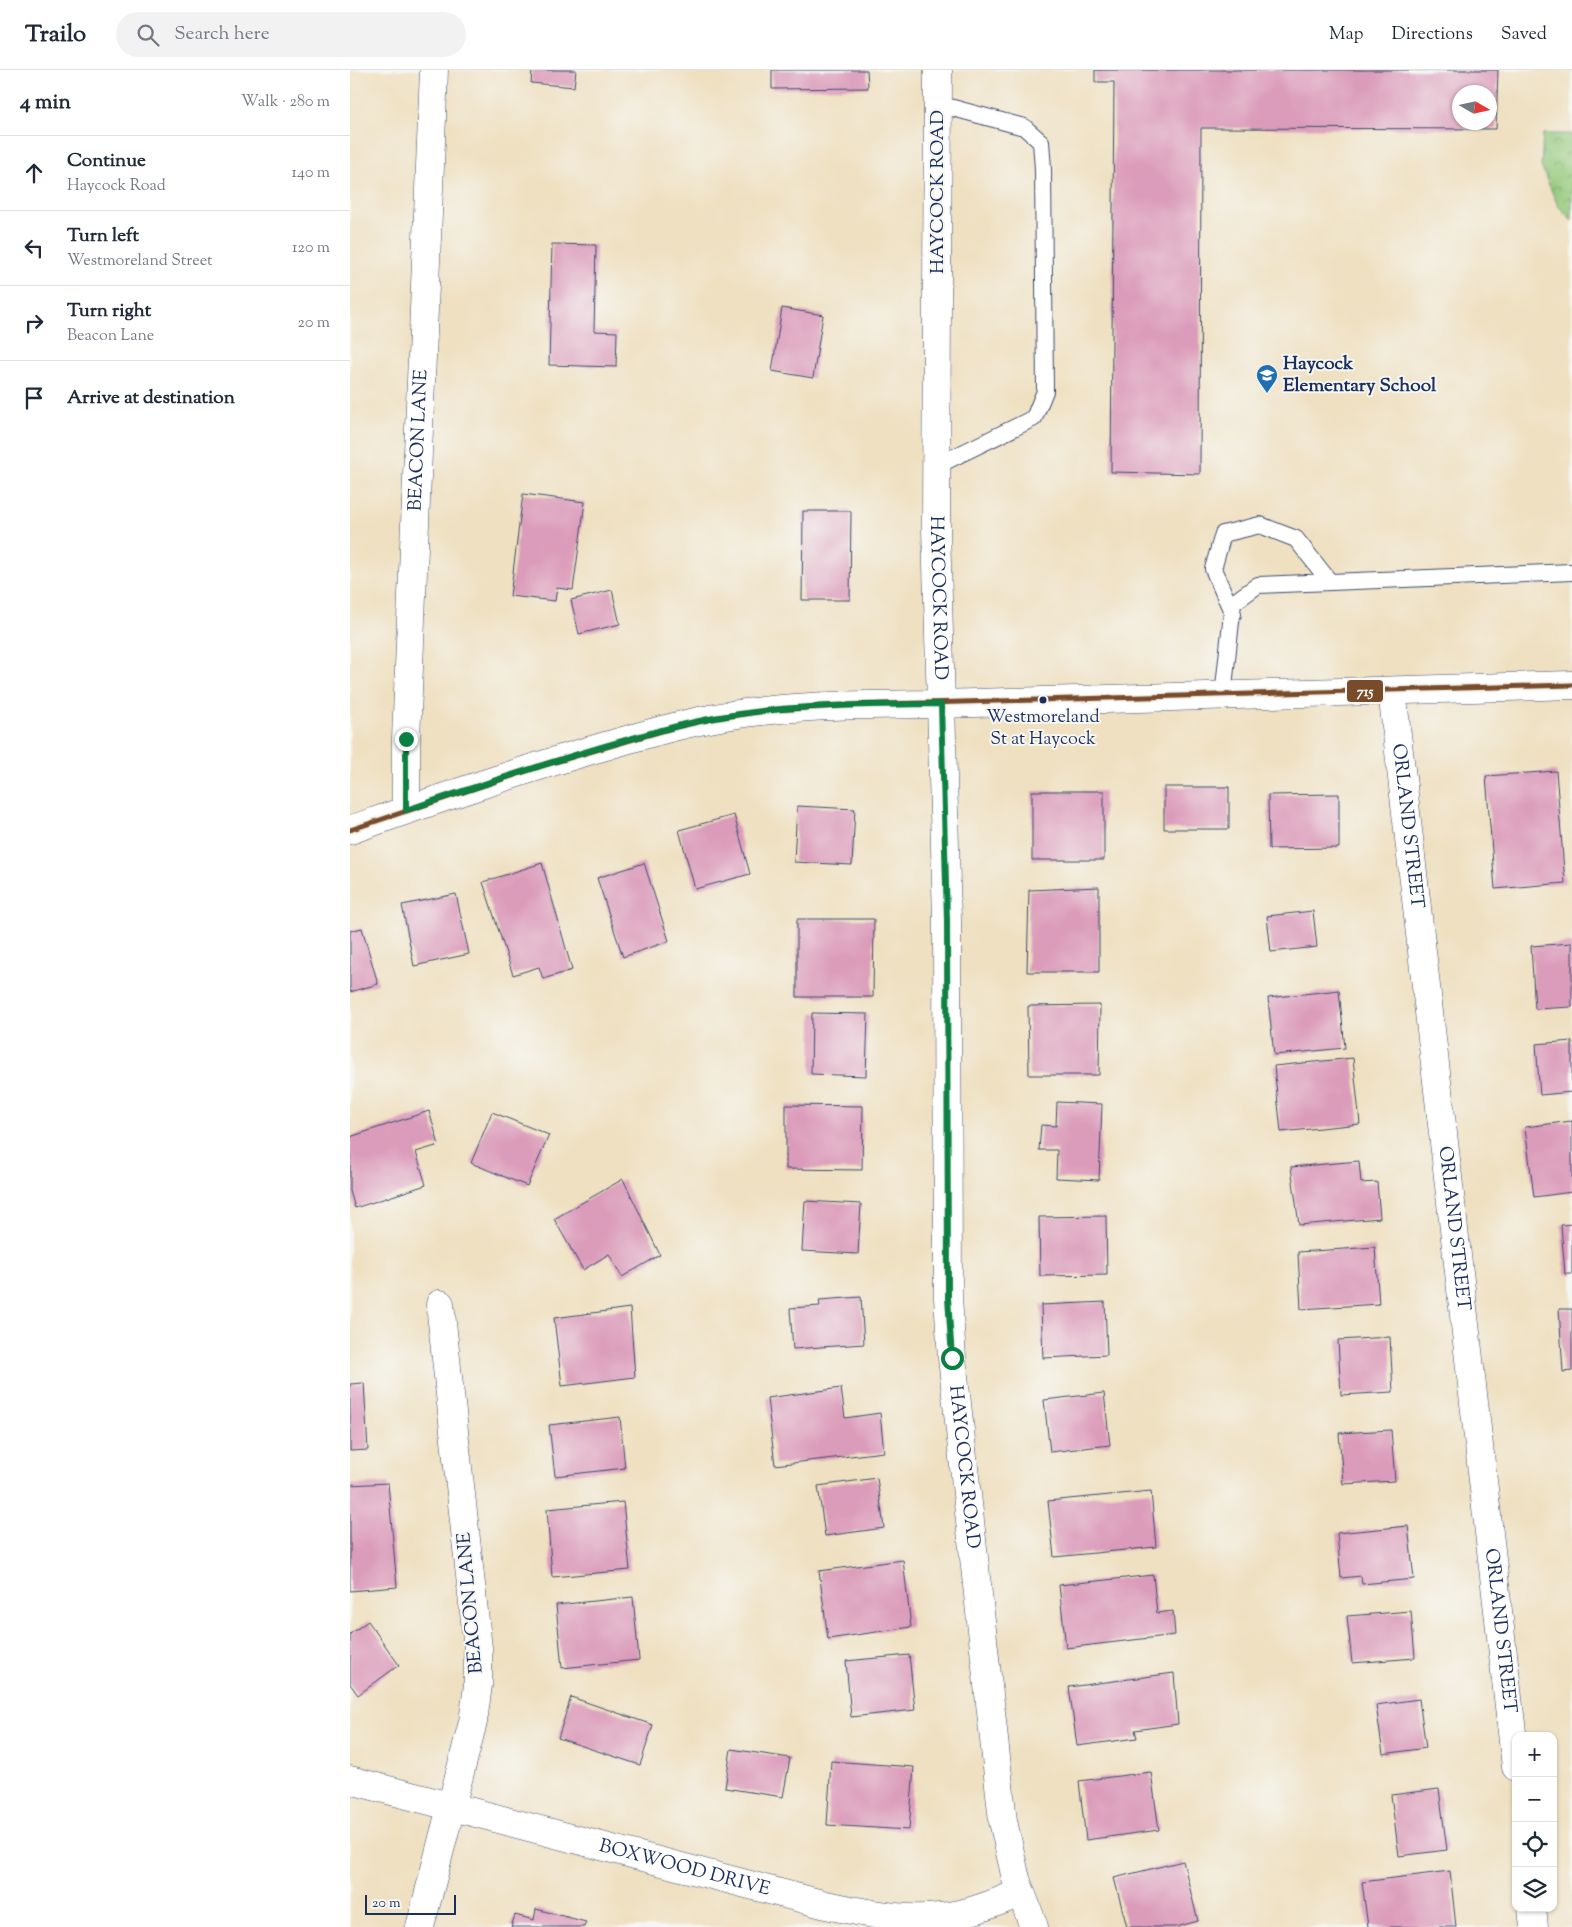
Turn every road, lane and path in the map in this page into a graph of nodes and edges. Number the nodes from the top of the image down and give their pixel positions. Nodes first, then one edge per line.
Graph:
1 (434, 70) edge
2 (938, 70) edge
3 (938, 104) junction
4 (936, 466) junction
5 (1572, 572) edge
6 (1330, 582) junction
7 (1233, 614) junction
8 (1572, 685) edge
9 (1392, 691) junction
10 (1223, 696) junction
11 (941, 704) junction
12 (406, 810) junction
13 (350, 830) edge
14 (440, 1304) dead end
15 (1512, 1733) edge
16 (350, 1780) edge
17 (452, 1807) junction
18 (1021, 1893) junction
19 (1532, 1912) edge
20 (420, 1927) edge
21 (1034, 1927) edge
22 (1534, 1927) edge

1 - 12 street, BEACON LANE
2 - 3 street, HAYCOCK ROAD
3 - 4 street, HAYCOCK ROAD
3 - 4 lane
4 - 11 street, HAYCOCK ROAD
5 - 6 lane
6 - 7 lane
6 - 7 lane
7 - 10 lane
8 - 9 street
9 - 10 street
9 - 15 street, ORLAND STREET
10 - 11 street
11 - 12 street
11 - 18 street, HAYCOCK ROAD
12 - 13 street
14 - 17 street, BEACON LANE
16 - 17 street, BOXWOOD DRIVE
17 - 18 street, BOXWOOD DRIVE
17 - 20 street, BEACON LANE
18 - 21 street, HAYCOCK ROAD
19 - 22 street

